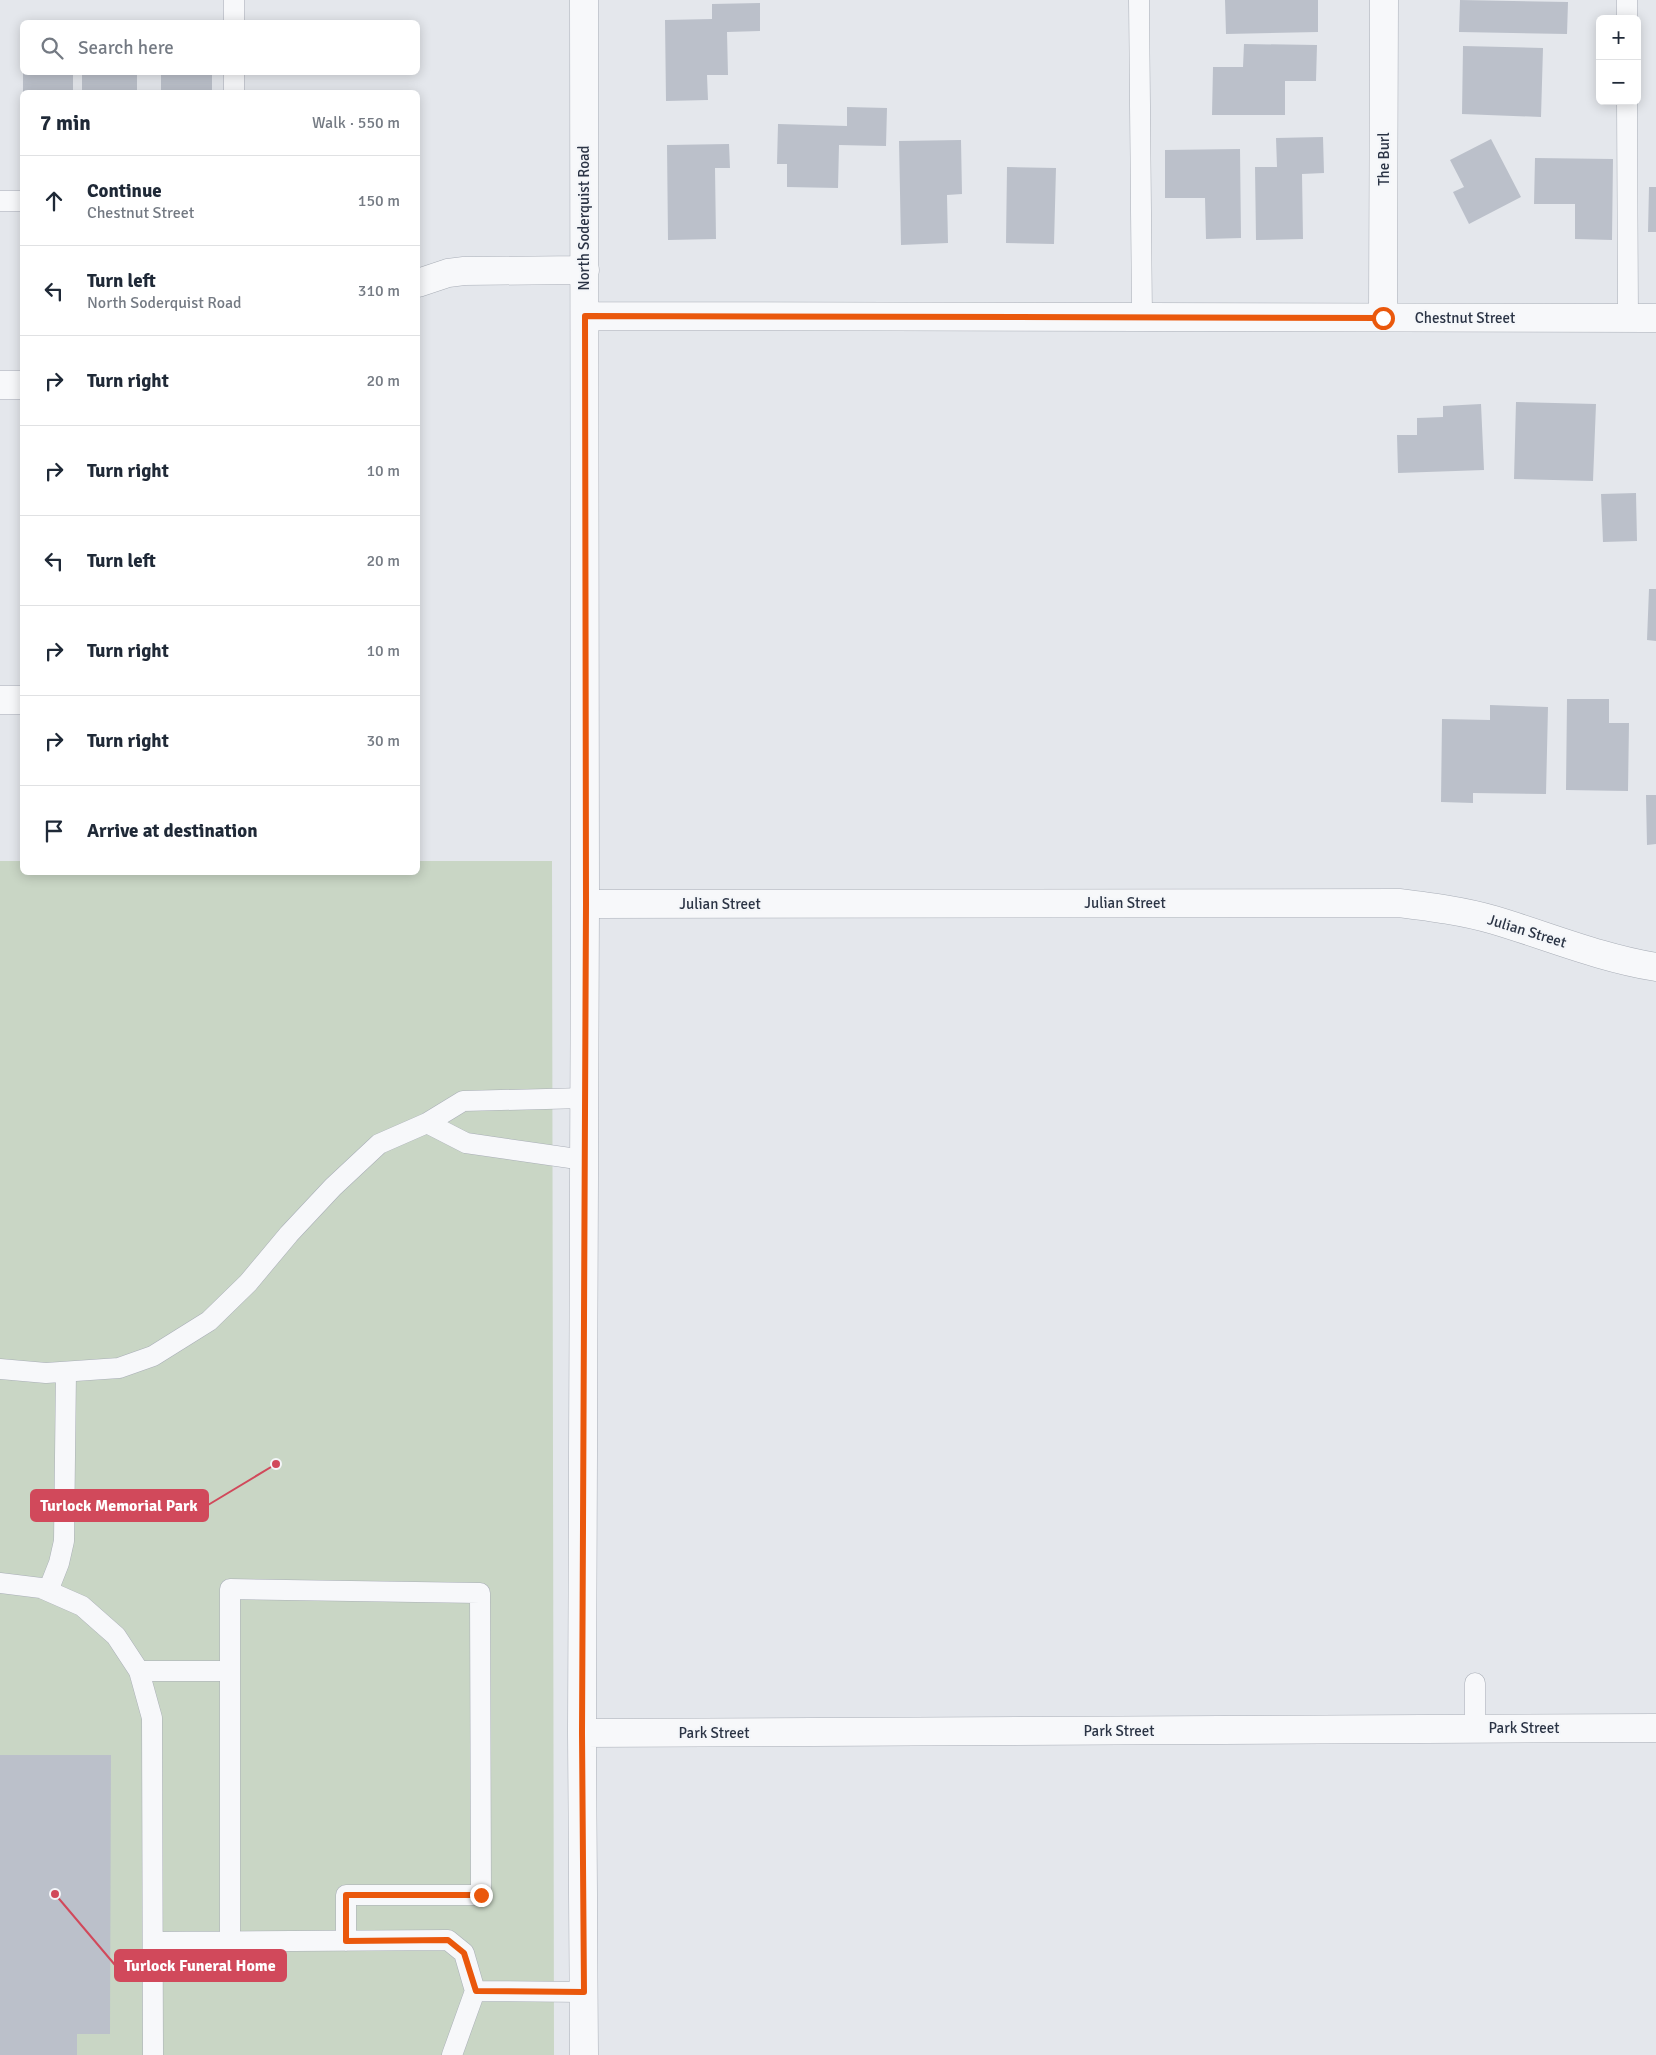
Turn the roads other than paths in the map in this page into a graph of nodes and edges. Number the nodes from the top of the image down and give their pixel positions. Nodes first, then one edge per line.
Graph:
1 (234, 0) edge
2 (584, 0) edge
3 (1139, 0) edge
4 (1384, 0) edge
5 (1627, 0) edge
6 (1627, 15) edge
7 (234, 20) edge
8 (234, 75) edge
9 (234, 90) edge
10 (1627, 105) edge
11 (0, 201) edge
12 (20, 201) edge
13 (584, 270) junction
14 (420, 283) edge
15 (585, 316) junction
16 (1142, 318) junction
17 (1383, 318) junction
18 (1628, 318) junction
19 (1656, 318) edge
20 (0, 385) edge
21 (20, 385) edge
22 (0, 700) edge
23 (20, 700) edge
24 (586, 904) junction
25 (1656, 967) edge
26 (584, 1098) junction
27 (427, 1123) junction
28 (584, 1160) junction
29 (0, 1368) edge
30 (66, 1372) junction
31 (0, 1583) edge
32 (48, 1591) junction
33 (139, 1672) junction
34 (230, 1672) junction
35 (1475, 1683) dead end
36 (1656, 1728) edge
37 (1475, 1729) junction
38 (582, 1733) junction
39 (346, 1941) junction
40 (152, 1942) junction
41 (230, 1942) junction
42 (476, 1991) junction
43 (584, 1992) junction
44 (154, 2055) edge
45 (452, 2055) edge
46 (584, 2055) edge

1 - 7 lane
2 - 13 street, North Soderquist Road
3 - 16 lane
4 - 17 street, The Burl
5 - 6 lane
8 - 9 lane
10 - 18 lane
11 - 12 lane
13 - 14 street
13 - 15 street, North Soderquist Road
15 - 16 street, Chestnut Street
15 - 24 street, North Soderquist Road
16 - 17 street, Chestnut Street
17 - 18 street, Chestnut Street
18 - 19 street, Chestnut Street
20 - 21 street
22 - 23 street
24 - 25 street, Julian Street
24 - 26 street, North Soderquist Road
26 - 27 lane
26 - 28 street, North Soderquist Road
27 - 28 lane
27 - 30 lane
28 - 38 street, North Soderquist Road
29 - 30 lane
30 - 32 lane
31 - 32 lane
32 - 33 lane
33 - 34 lane
33 - 40 lane
34 - 39 lane
34 - 41 lane
35 - 37 lane
36 - 37 street, Park Street
37 - 38 street, Park Street
38 - 43 street, North Soderquist Road
39 - 41 lane
39 - 42 lane
40 - 41 lane
40 - 44 lane
42 - 43 lane
42 - 45 lane
43 - 46 street, North Soderquist Road

